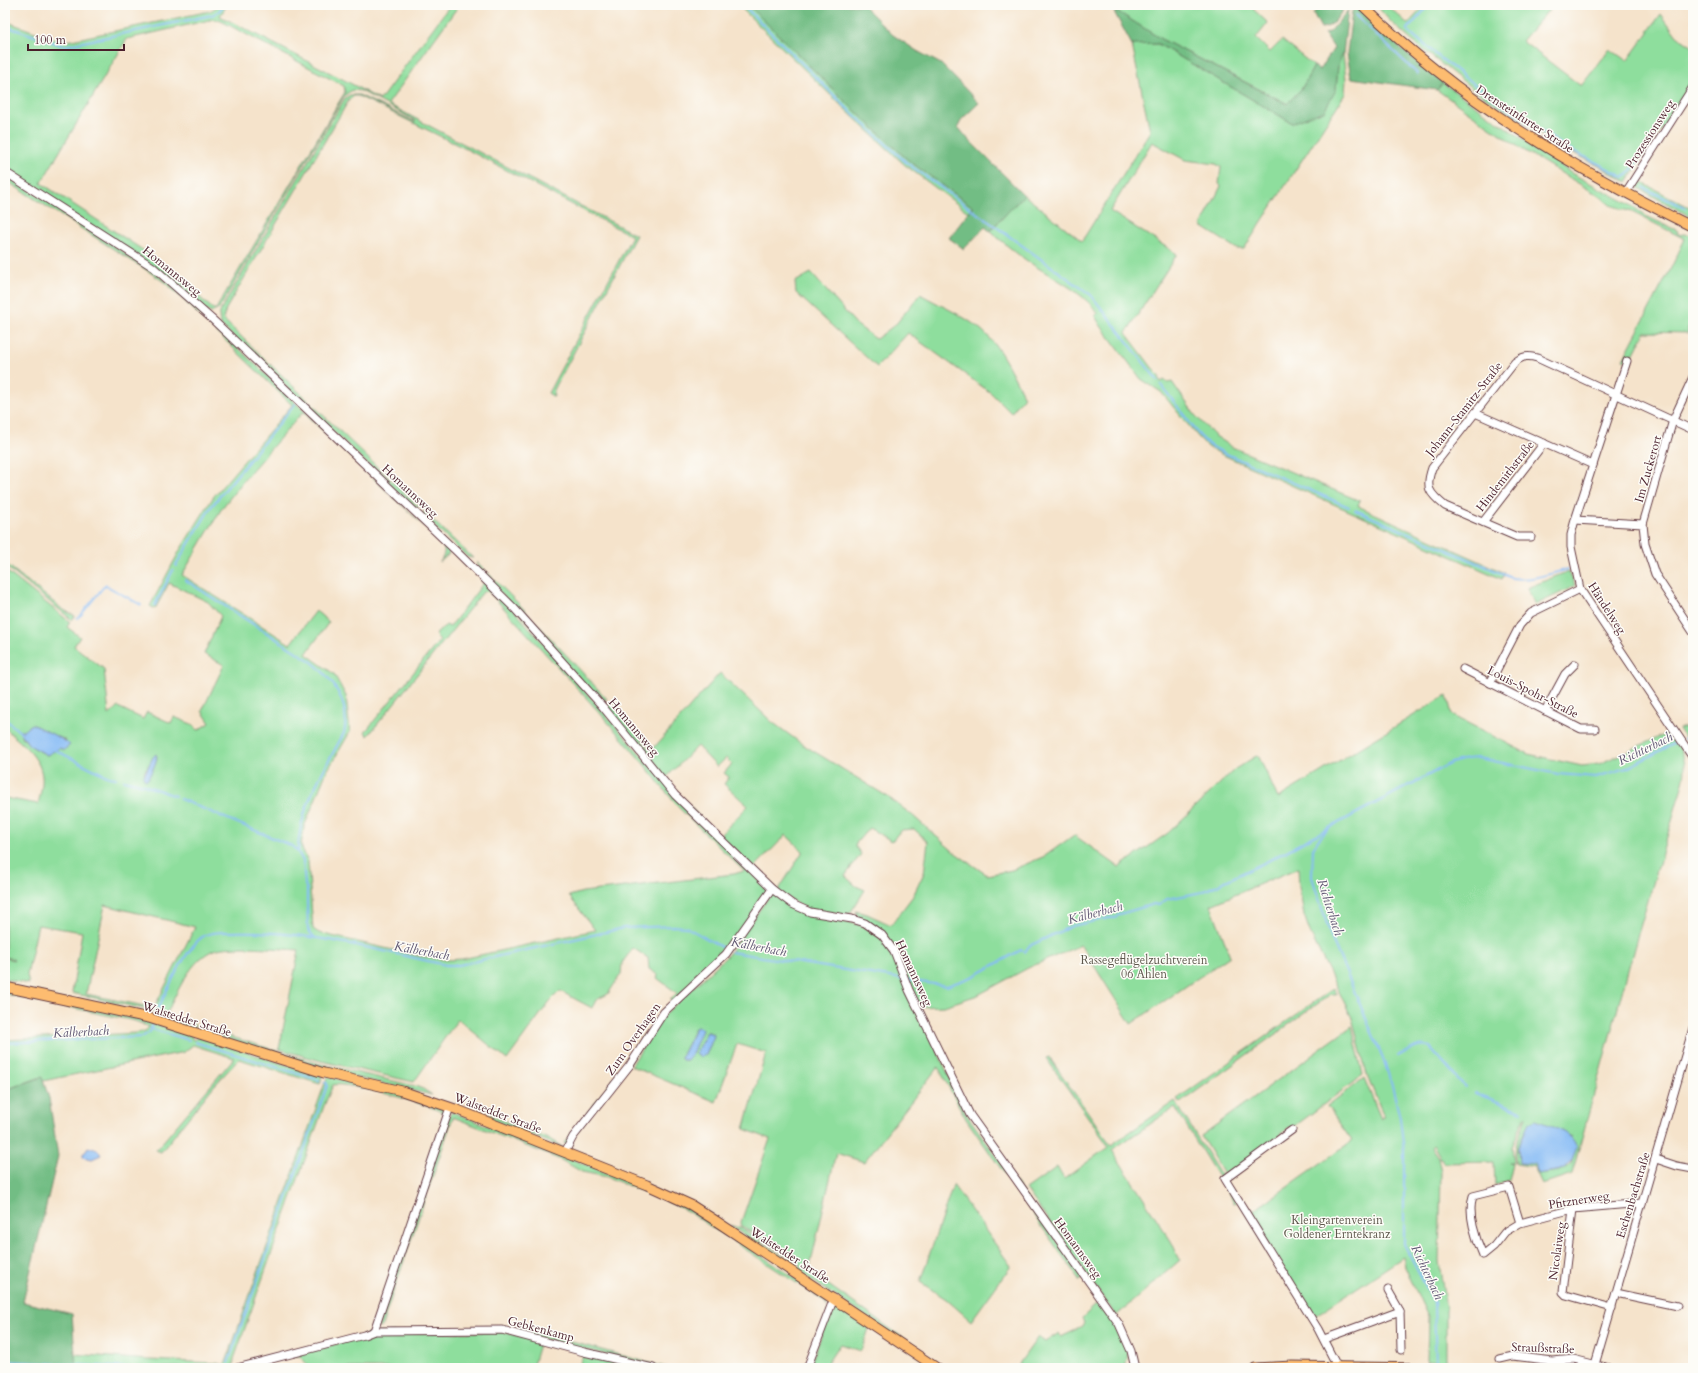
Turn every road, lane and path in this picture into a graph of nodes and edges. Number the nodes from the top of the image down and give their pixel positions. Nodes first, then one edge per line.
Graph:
1 (1362, 5) edge
2 (1693, 87) edge
3 (5, 172) edge
4 (1626, 192) junction
5 (1693, 228) edge
6 (1627, 361) dead end
7 (1693, 377) edge
8 (1616, 394) junction
9 (1475, 413) junction
10 (1673, 420) junction
11 (1693, 430) edge
12 (1544, 443) junction
13 (1593, 465) junction
14 (1575, 520) junction
15 (1483, 522) junction
16 (1643, 524) junction
17 (1531, 536) dead end
18 (1580, 589) junction
19 (1693, 632) edge
20 (1575, 664) dead end
21 (1463, 669) dead end
22 (1490, 683) junction
23 (1545, 710) junction
24 (1595, 729) dead end
25 (1693, 758) edge
26 (772, 889) junction
27 (5, 987) edge
28 (1693, 1028) edge
29 (450, 1107) junction
30 (1292, 1130) dead end
31 (565, 1152) junction
32 (1656, 1159) junction
33 (1693, 1169) edge
34 (1642, 1203) junction
35 (1573, 1209) junction
36 (1520, 1223) junction
37 (1388, 1290) dead end
38 (1616, 1293) junction
39 (834, 1298) junction
40 (1677, 1306) dead end
41 (1612, 1308) junction
42 (1400, 1311) junction
43 (374, 1331) junction
44 (1324, 1339) junction
45 (1401, 1350) dead end
46 (1500, 1359) dead end
47 (1595, 1367) edge
48 (237, 1368) edge
49 (653, 1368) edge
50 (807, 1368) edge
51 (937, 1368) edge
52 (1135, 1368) edge
53 (1254, 1368) edge
54 (1338, 1368) edge
55 (1429, 1368) edge
56 (1609, 1368) edge

1 - 4 main road, Drensteinfurter Straße
2 - 4 street, Prozessionsweg
3 - 26 street, Homannsweg
4 - 5 main road, Drensteinfurter Straße
6 - 8 street, Händelweg
7 - 10 street, Im Zuckerort
8 - 9 street, Johann-Stamitz-Straße
8 - 10 street
8 - 13 street, Händelweg
9 - 12 street
9 - 15 street, Johann-Stamitz-Straße
10 - 11 street
10 - 16 street, Im Zuckerort
12 - 13 street
12 - 15 street, Hindemithstraße
13 - 14 street, Händelweg
14 - 16 street
14 - 18 street, Händelweg
15 - 17 street, Johann-Stamitz-Straße
16 - 19 street, Im Zuckerort
18 - 22 street
18 - 25 street, Händelweg
20 - 23 street
21 - 22 street, Louis-Spohr-Straße
22 - 23 street, Louis-Spohr-Straße
23 - 24 street, Louis-Spohr-Straße
26 - 31 street, Zum Overhagen
26 - 52 street, Homannsweg
27 - 29 main road, Walstedder Straße
28 - 32 street, Eschenbachstraße
29 - 31 main road, Walstedder Straße
29 - 43 street
30 - 44 street
31 - 39 main road, Walstedder Straße
32 - 33 street
32 - 34 street, Eschenbachstraße
34 - 35 street, Pfitznerweg
34 - 38 street, Eschenbachstraße
35 - 36 street, Pfitznerweg
35 - 41 street, Nicolaiweg
36 - 36 street, Pfitznerweg
37 - 42 street
38 - 40 street
38 - 41 street, Eschenbachstraße
39 - 50 street
39 - 51 main road, Walstedder Straße
41 - 47 street, Eschenbachstraße
42 - 44 street
42 - 45 street
43 - 48 street, Gebkenkamp
43 - 49 street, Gebkenkamp
44 - 54 street
46 - 47 street, Straußstraße
47 - 56 street, Straußstraße
53 - 54 main road
54 - 55 main road

